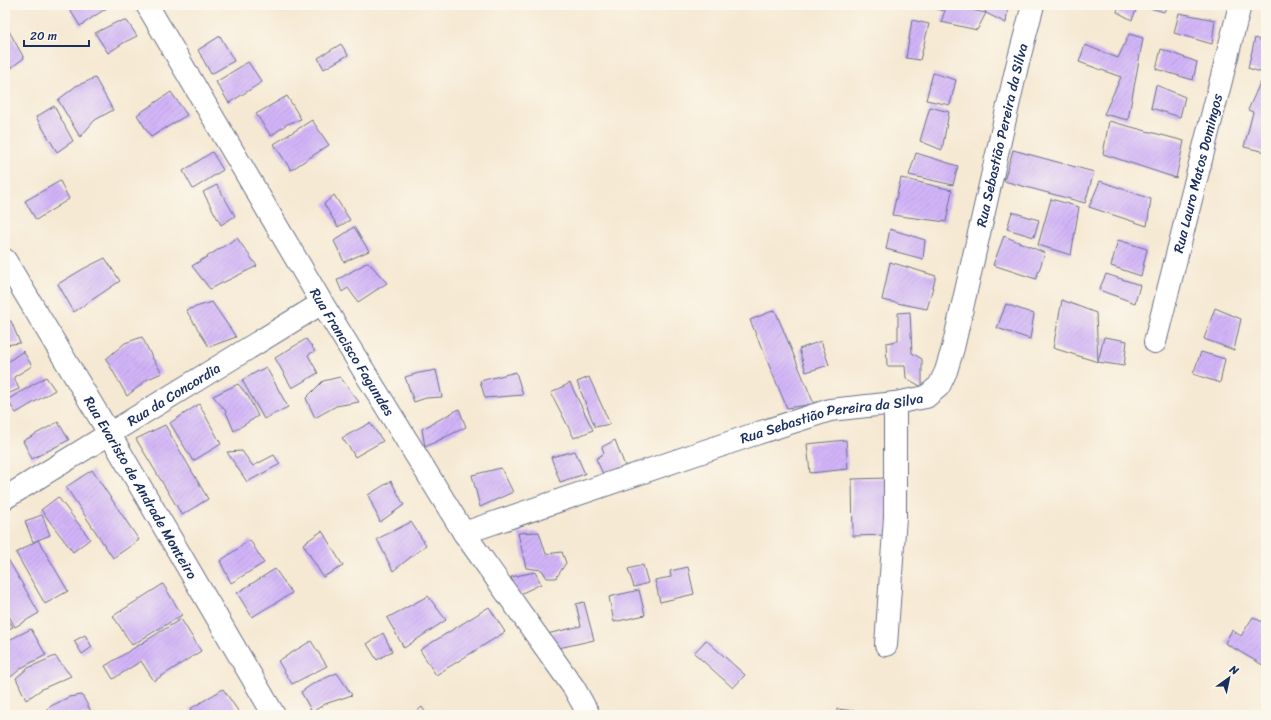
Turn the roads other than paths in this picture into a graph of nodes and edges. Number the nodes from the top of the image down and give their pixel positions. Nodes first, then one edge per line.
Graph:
1 (147, 5) edge
2 (1033, 5) edge
3 (1240, 5) edge
4 (5, 260) edge
5 (322, 303) junction
6 (1155, 342) dead end
7 (895, 403) junction
8 (109, 433) junction
9 (5, 498) edge
10 (464, 533) junction
11 (886, 645) dead end
12 (274, 715) edge
13 (590, 715) edge

1 - 5 street, Rua Francisco Fagundes
2 - 7 street, Rua Sebastião Pereira da Silva
3 - 6 street, Rua Lauro Matos Domingos
4 - 8 street, Rua Evaristo de Andrade Monteiro
5 - 8 street, Rua da Concordia
5 - 10 street, Rua Francisco Fagundes
7 - 10 street, Rua Sebastião Pereira da Silva
7 - 11 street
8 - 9 street, Rua da Concordia
8 - 12 street, Rua Evaristo de Andrade Monteiro
10 - 13 street, Rua Francisco Fagundes

